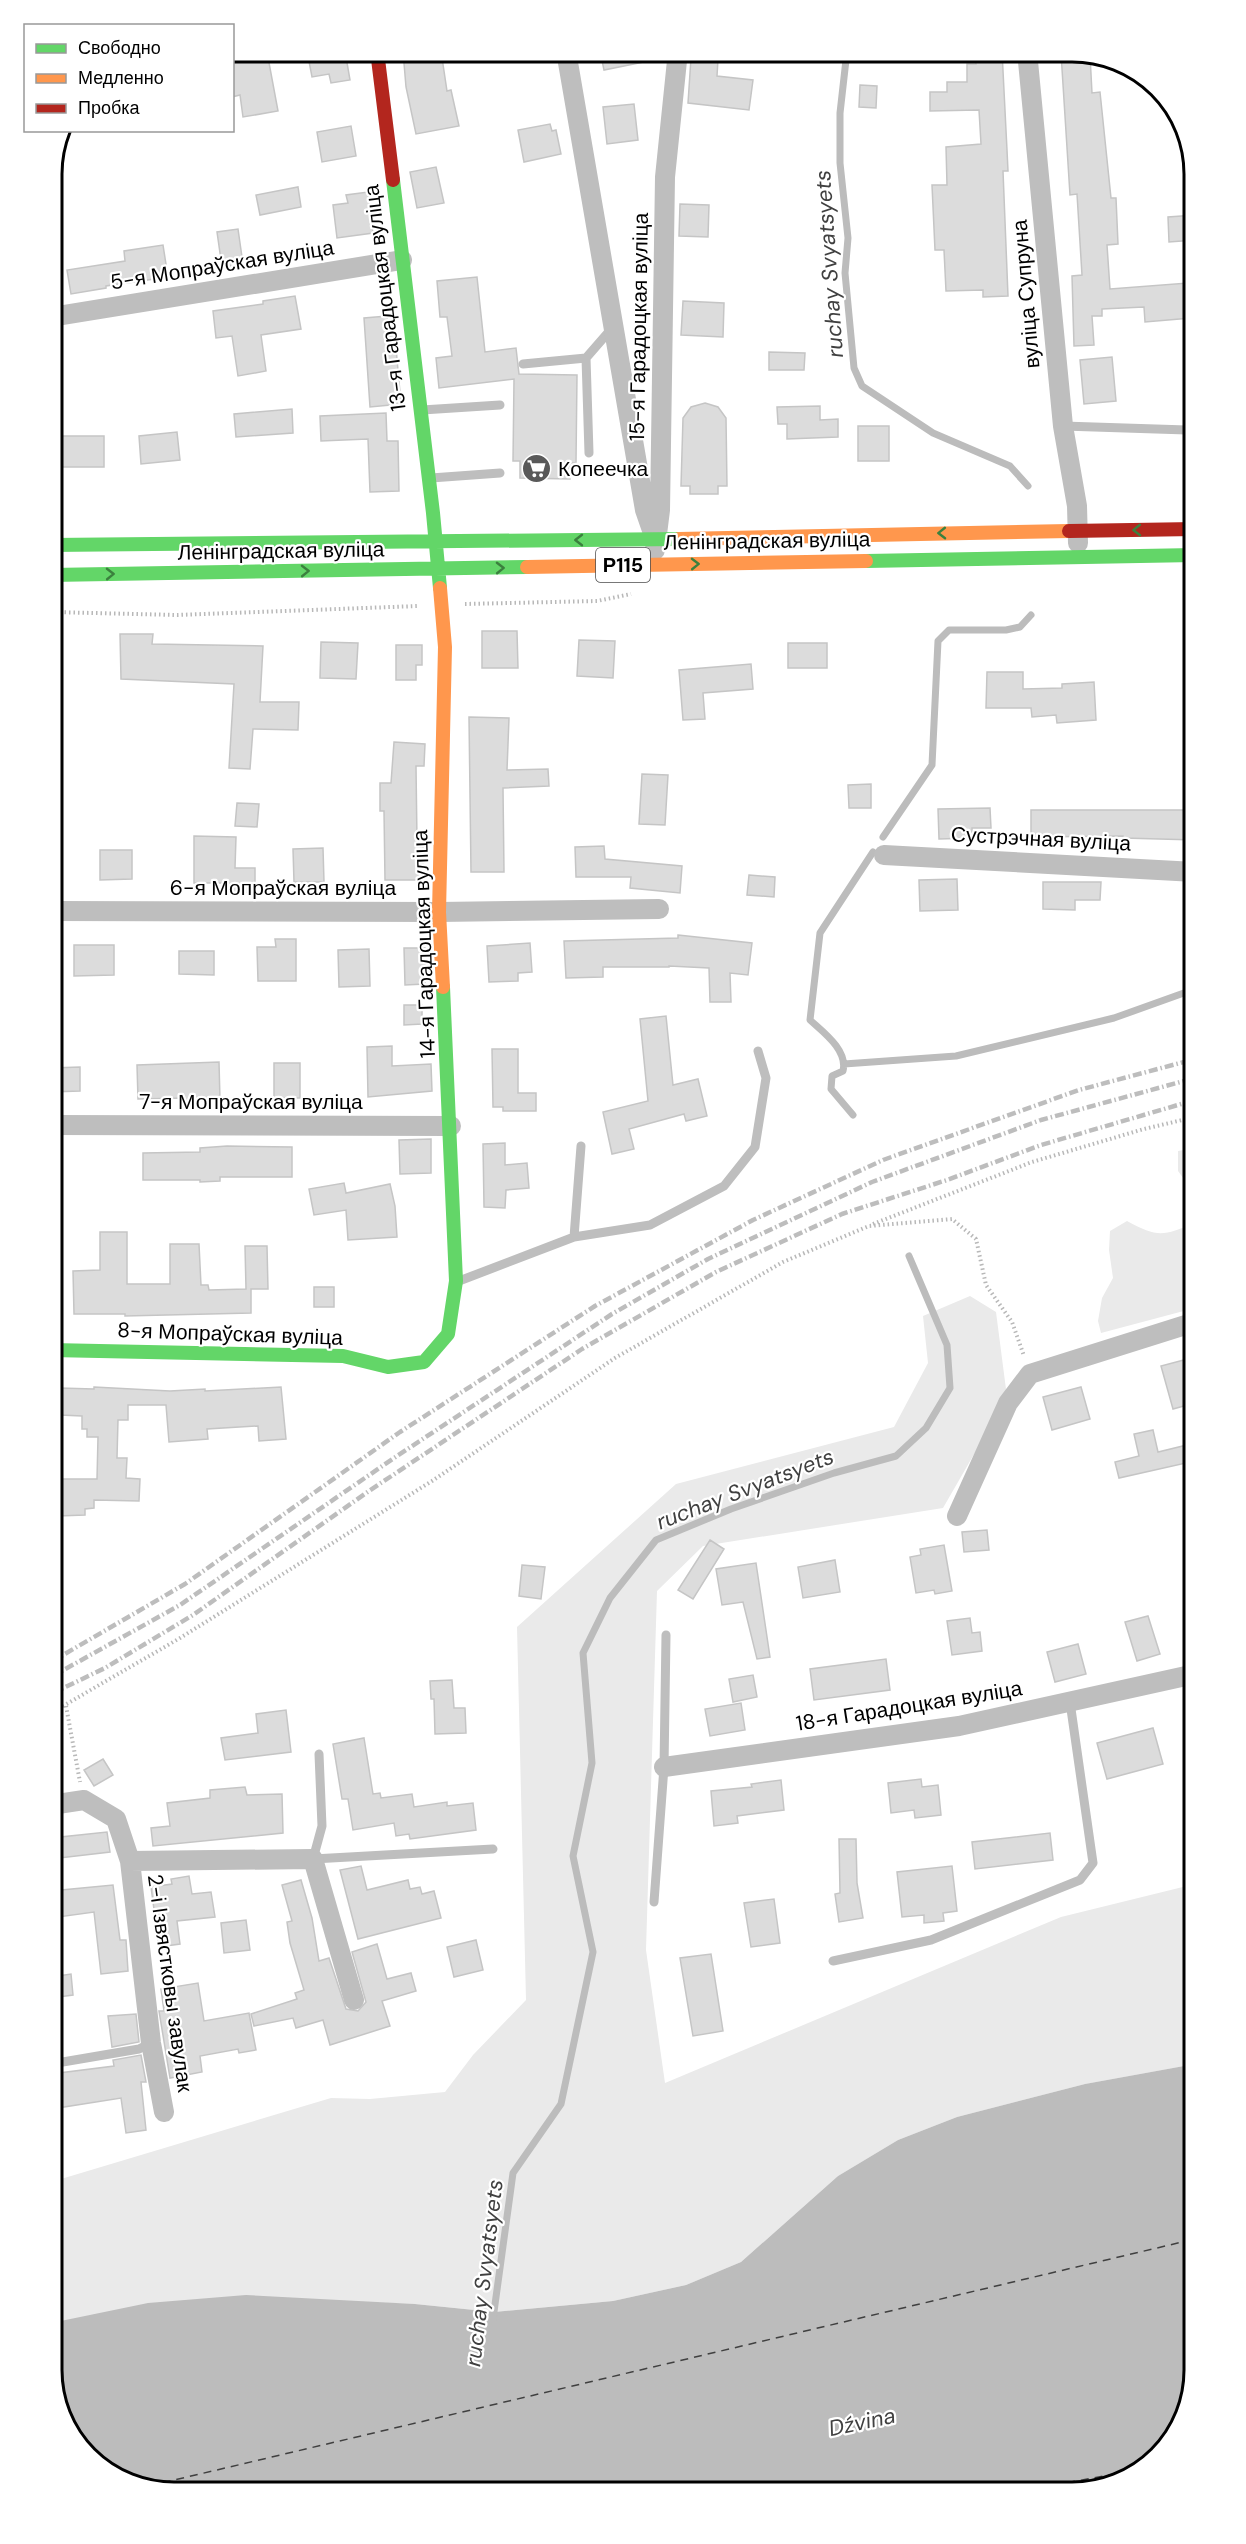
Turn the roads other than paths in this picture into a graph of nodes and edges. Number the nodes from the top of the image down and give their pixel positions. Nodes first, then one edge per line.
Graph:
1 (378, 62) edge
2 (568, 62) edge
3 (677, 62) edge
4 (1028, 62) edge
5 (402, 260) junction
6 (62, 315) edge
7 (613, 327) junction
8 (586, 358) junction
9 (523, 364) dead end
10 (500, 405) dead end
11 (420, 410) junction
12 (1063, 426) junction
13 (1184, 430) edge
14 (589, 453) dead end
15 (500, 473) dead end
16 (428, 478) junction
17 (1184, 529) edge
18 (1078, 531) junction
19 (655, 539) junction
20 (435, 541) junction
21 (62, 545) edge
22 (1184, 555) edge
23 (1078, 557) junction
24 (656, 564) junction
25 (438, 569) junction
26 (62, 575) edge
27 (884, 855) dead end
28 (1184, 871) edge
29 (659, 909) dead end
30 (62, 911) edge
31 (440, 912) junction
32 (758, 1051) dead end
33 (62, 1125) edge
34 (451, 1126) junction
35 (581, 1146) dead end
36 (574, 1238) junction
37 (456, 1281) junction
38 (1184, 1325) edge
39 (62, 1350) edge
40 (957, 1516) dead end
41 (666, 1635) dead end
42 (1184, 1676) edge
43 (1070, 1702) junction
44 (319, 1754) dead end
45 (664, 1767) junction
46 (62, 1803) edge
47 (494, 1849) dead end
48 (314, 1859) junction
49 (130, 1861) junction
50 (654, 1902) dead end
51 (833, 1961) dead end
52 (354, 2000) dead end
53 (151, 2043) junction
54 (62, 2062) edge
55 (164, 2112) dead end

1 - 5 main road, 13-я Гарадоцкая вуліца
2 - 7 street, 15-я Гарадоцкая вуліца
3 - 19 street, 15-я Гарадоцкая вуліца
4 - 12 street, вуліца Супруна
5 - 6 street, 5-я Мопраўская вуліца
5 - 11 main road, 13-я Гарадоцкая вуліца
7 - 8 lane
7 - 19 street, 15-я Гарадоцкая вуліца
8 - 9 lane
8 - 14 lane
10 - 11 lane
11 - 16 main road, 13-я Гарадоцкая вуліца
12 - 13 lane
12 - 18 street, вуліца Супруна
15 - 16 lane
16 - 20 main road, 13-я Гарадоцкая вуліца
17 -> 18 main road, Ленінградская вуліца / Р115
18 -> 19 main road, Ленінградская вуліца / Р115
18 - 23 street, вуліца Супруна
19 -> 20 main road, Ленінградская вуліца / Р115
19 - 24 street
20 - 21 main road, Ленінградская вуліца / Р115
20 - 25 main road, 13-я Гарадоцкая вуліца
22 - 23 main road, Ленінградская вуліца / Р115
24 -> 23 main road, Ленінградская вуліца / Р115
25 -> 24 main road, Ленінградская вуліца / Р115
26 -> 25 main road, Ленінградская вуліца / Р115
25 - 31 main road, 14-я Гарадоцкая вуліца
27 - 28 street, Сустрэчная вуліца
29 - 31 street, 6-я Мопраўская вуліца
30 - 31 street, 6-я Мопраўская вуліца
31 - 34 main road, 14-я Гарадоцкая вуліца
32 - 36 lane
33 - 34 street, 7-я Мопраўская вуліца
34 - 37 main road, 14-я Гарадоцкая вуліца
35 - 36 lane
36 - 37 lane
37 - 39 main road, 8-я Мопраўская вуліца
38 - 40 street
41 - 45 lane
42 - 43 street, 18-я Гарадоцкая вуліца
43 - 45 street, 18-я Гарадоцкая вуліца
43 - 51 lane
44 - 48 lane
45 - 50 lane
46 - 49 street, 2-і Ізвястковы завулак
47 - 48 lane
48 - 49 street
48 - 52 street
49 - 53 street, 2-і Ізвястковы завулак
53 - 54 lane
53 - 55 street, 2-і Ізвястковы завулак

